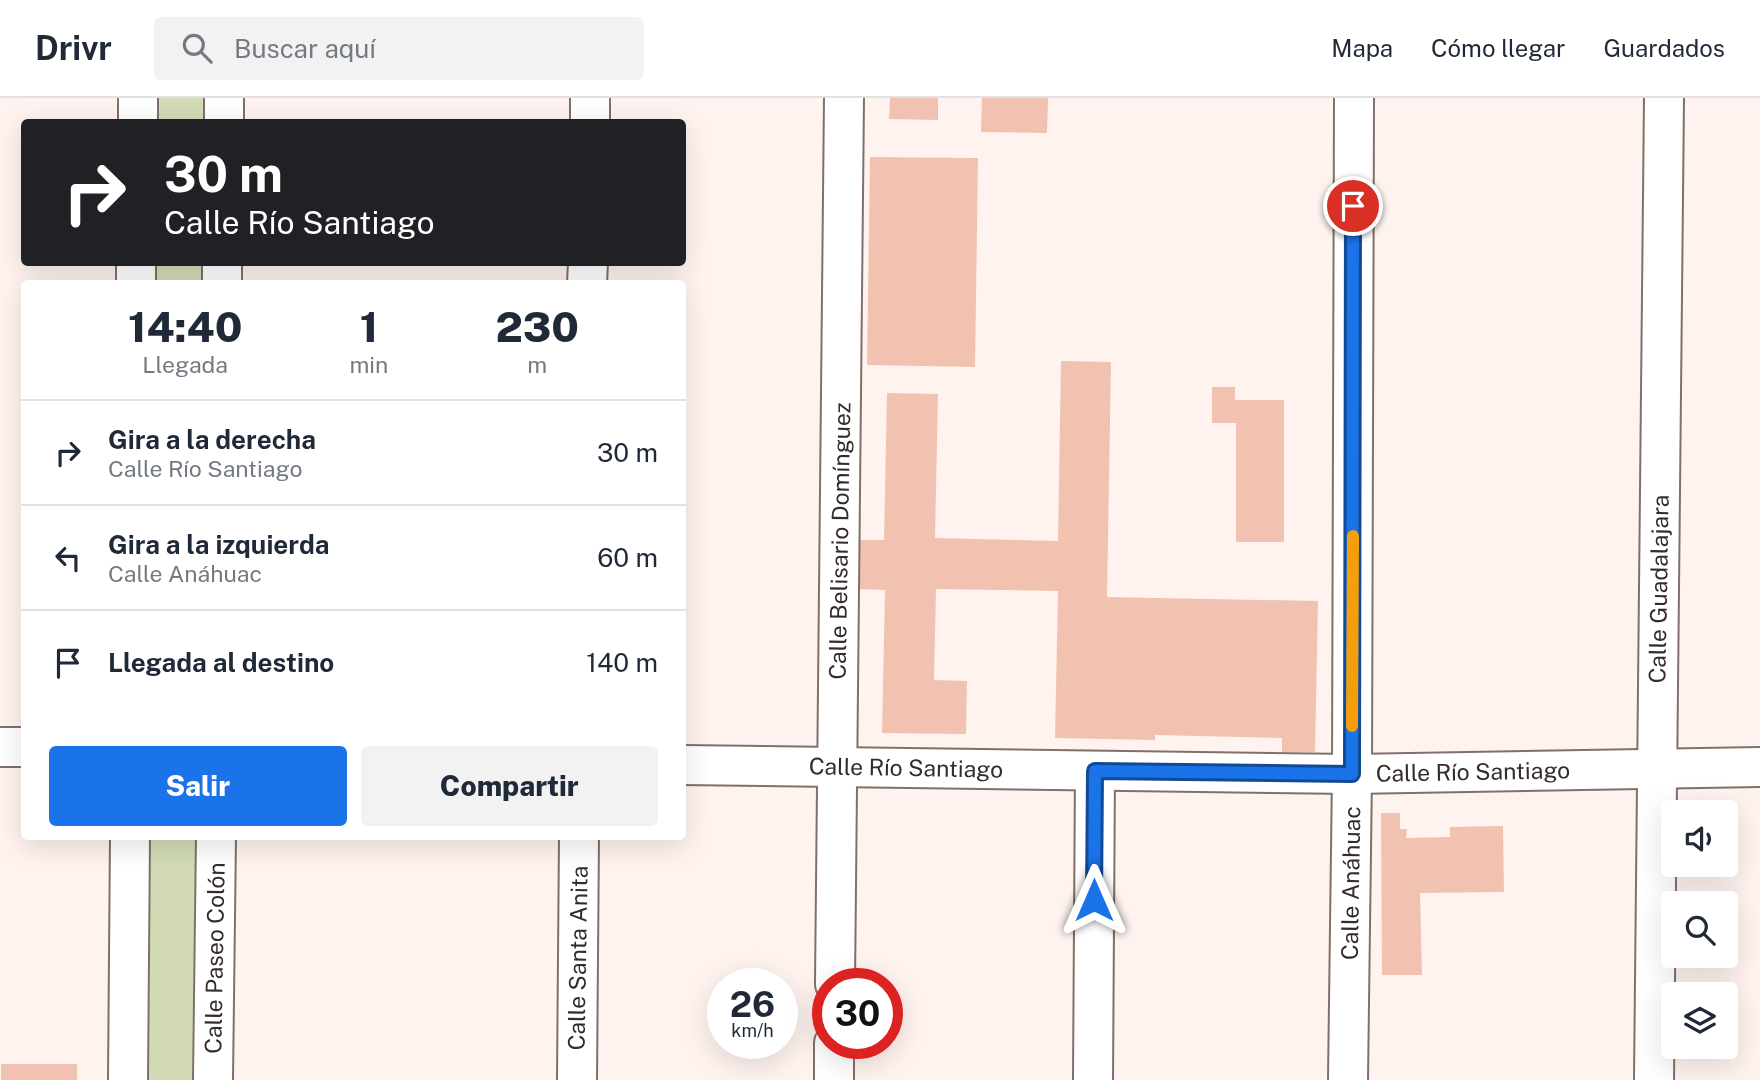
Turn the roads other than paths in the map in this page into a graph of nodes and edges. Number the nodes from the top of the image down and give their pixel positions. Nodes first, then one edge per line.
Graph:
1 (138, 98) edge
2 (224, 98) edge
3 (590, 98) edge
4 (844, 98) edge
5 (1354, 98) edge
6 (1664, 98) edge
7 (138, 119) edge
8 (224, 119) edge
9 (590, 119) edge
10 (0, 747) edge
11 (21, 747) edge
12 (686, 765) edge
13 (838, 767) junction
14 (1760, 768) edge
15 (1657, 769) junction
16 (1095, 771) junction
17 (1352, 774) junction
18 (130, 840) edge
19 (216, 840) edge
20 (579, 840) edge
21 (835, 968) edge
22 (834, 1059) edge
23 (128, 1080) edge
24 (214, 1080) edge
25 (576, 1080) edge
26 (834, 1080) edge
27 (1093, 1080) edge
28 (1348, 1080) edge
29 (1654, 1080) edge

1 - 7 street
2 - 8 street
3 - 9 street
4 - 13 street, Calle Belisario Domínguez
5 - 17 street, Calle Anáhuac
6 - 15 street, Calle Guadalajara
10 - 11 street
12 - 13 street, Calle Río Santiago
13 - 16 street, Calle Río Santiago
13 - 21 street, Calle Belisario Domínguez
14 - 15 street, Calle Río Santiago
15 - 17 street, Calle Río Santiago
15 - 29 street, Calle Guadalajara
16 - 17 street, Calle Río Santiago
16 - 27 street
17 - 28 street, Calle Anáhuac
18 - 23 street
19 - 24 street, Calle Paseo Colón
20 - 25 street, Calle Santa Anita
22 - 26 street

